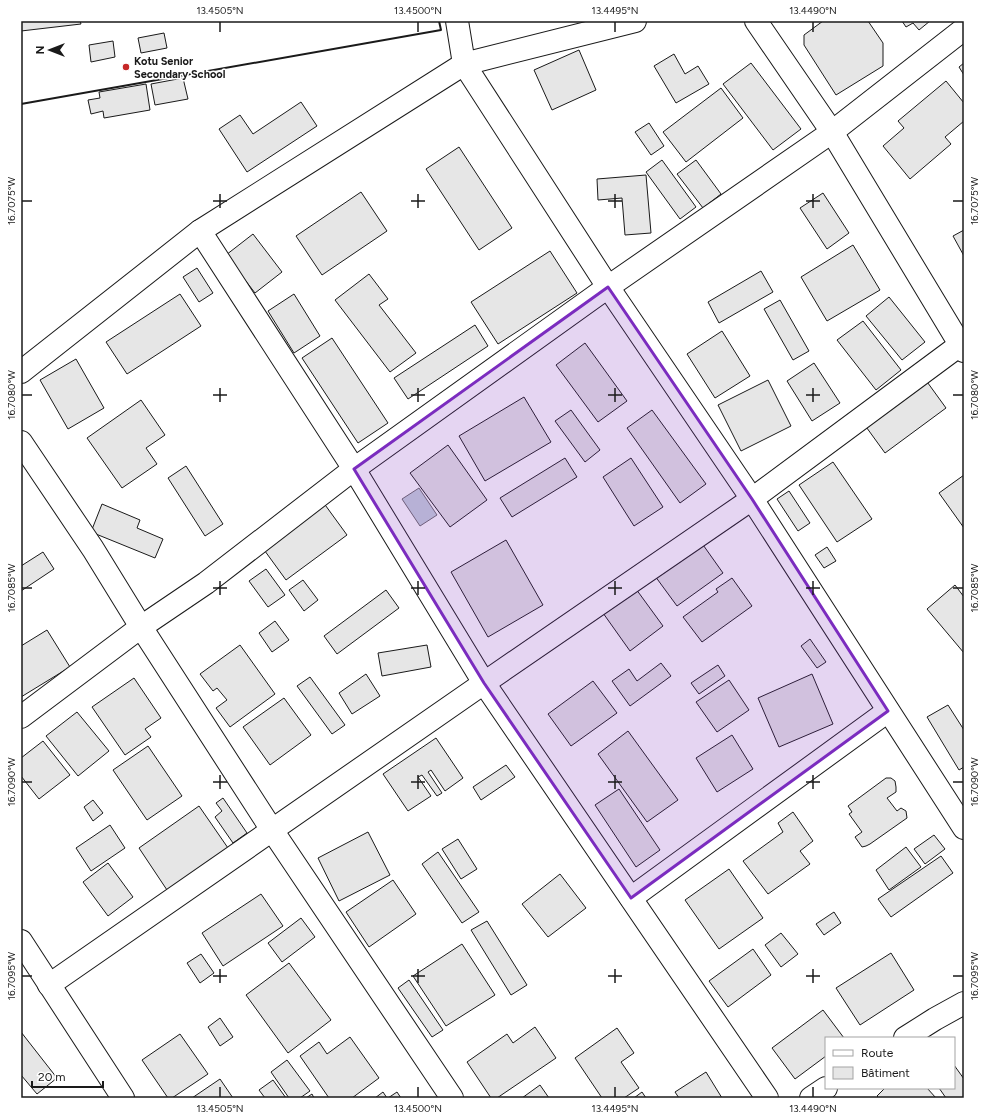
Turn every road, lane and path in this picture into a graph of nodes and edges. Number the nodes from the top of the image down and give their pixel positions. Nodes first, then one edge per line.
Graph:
1 (457, 21) edge
2 (635, 21) edge
3 (756, 21) edge
4 (964, 29) edge
5 (464, 64) junction
6 (832, 132) junction
7 (200, 231) junction
8 (608, 287) junction
9 (963, 346) edge
10 (21, 372) edge
11 (21, 442) edge
12 (354, 469) junction
13 (752, 499) junction
14 (141, 627) junction
15 (484, 682) junction
16 (888, 711) junction
17 (21, 717) edge
18 (964, 828) edge
19 (272, 830) junction
20 (631, 898) junction
21 (21, 941) edge
22 (49, 985) junction
23 (964, 1003) edge
24 (906, 1037) edge
25 (825, 1089) edge
26 (123, 1098) edge
27 (452, 1098) edge
28 (767, 1098) edge
29 (811, 1098) edge

1 - 5 street
2 - 5 street
3 - 6 street
4 - 6 street
5 - 7 street
5 - 8 street
6 - 8 street
6 - 9 street
7 - 10 street
7 - 12 street
8 - 12 street
8 - 13 street
9 - 13 street
11 - 14 street
12 - 14 street
12 - 15 street
13 - 15 street
13 - 16 street
14 - 17 street
14 - 19 street
15 - 19 street
15 - 20 street
16 - 18 street
16 - 20 street
19 - 22 street
19 - 27 street
20 - 28 street
21 - 22 street
22 - 26 street
23 - 24 street
25 - 29 street

